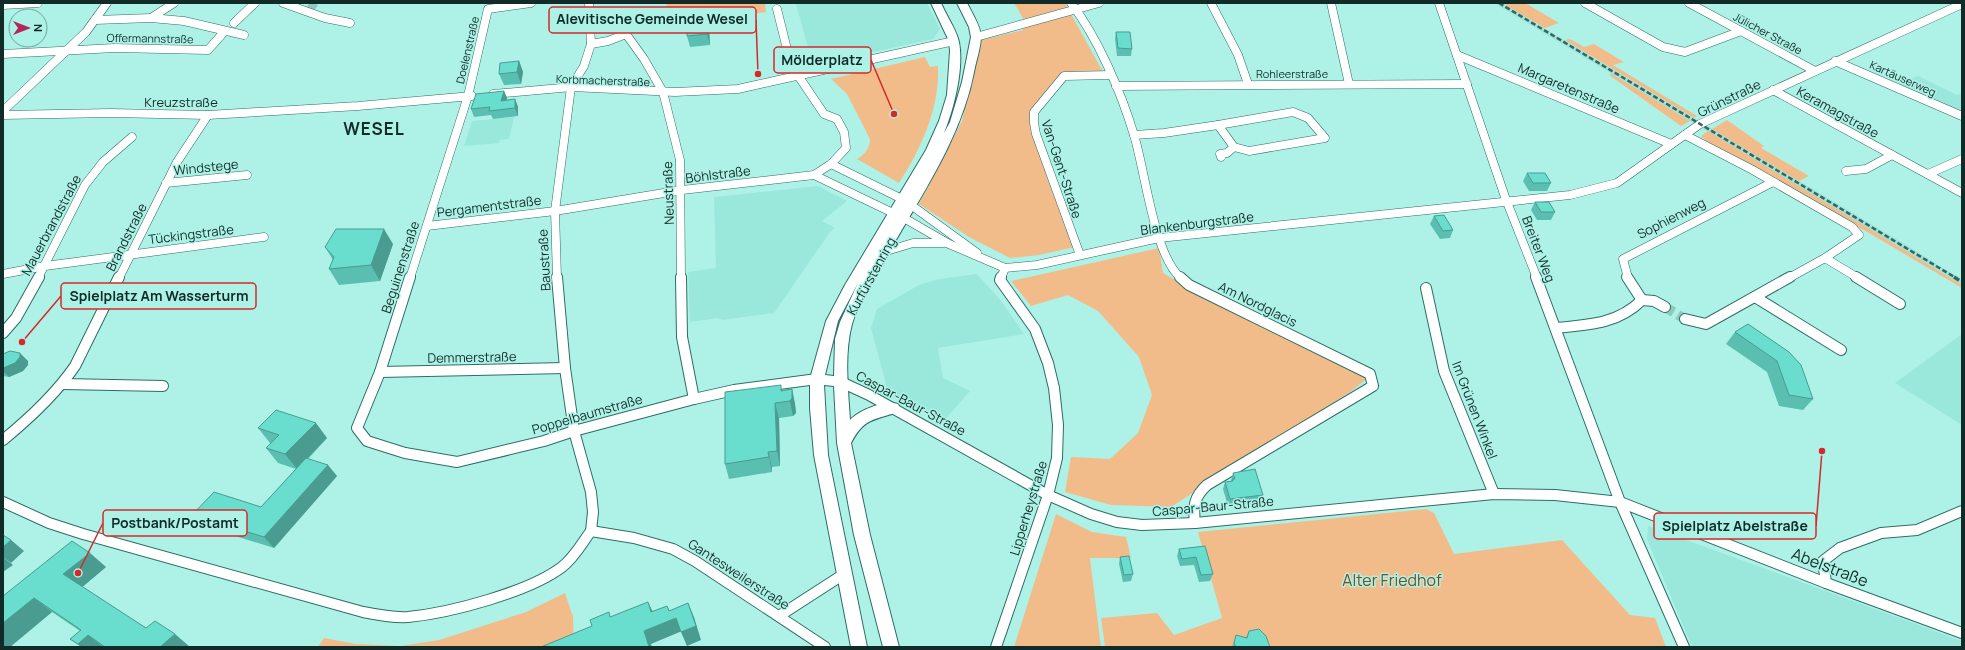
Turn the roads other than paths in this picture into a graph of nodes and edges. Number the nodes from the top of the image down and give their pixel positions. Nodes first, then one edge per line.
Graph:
1 (38, 3) edge
2 (107, 3) edge
3 (174, 3) edge
4 (255, 3) edge
5 (283, 3) edge
6 (531, 3) edge
7 (589, 3) edge
8 (936, 3) edge
9 (962, 3) edge
10 (1071, 3) edge
11 (1099, 3) edge
12 (1211, 3) edge
13 (1331, 3) edge
14 (1439, 3) edge
15 (1585, 3) edge
16 (1689, 3) edge
17 (512, 4) edge
18 (1962, 4) edge
19 (3, 5) edge
20 (777, 9) dead end
21 (1077, 9) junction
22 (152, 18) junction
23 (95, 20) junction
24 (234, 23) dead end
25 (350, 23) dead end
26 (1741, 31) junction
27 (224, 32) junction
28 (244, 36) dead end
29 (965, 39) junction
30 (591, 44) junction
31 (67, 50) junction
32 (3, 54) edge
33 (1458, 54) junction
34 (1835, 61) junction
35 (1815, 71) junction
36 (1111, 75) junction
37 (798, 76) junction
38 (1248, 84) junction
39 (1349, 84) junction
40 (1467, 84) junction
41 (1116, 86) junction
42 (571, 87) junction
43 (1773, 90) junction
44 (663, 92) junction
45 (468, 96) junction
46 (358, 106) joint
47 (3, 110) edge
48 (208, 115) junction
49 (3, 116) edge
50 (1962, 116) edge
51 (1218, 125) junction
52 (1134, 135) junction
53 (1685, 135) junction
54 (132, 137) dead end
55 (1671, 144) junction
56 (1234, 148) junction
57 (1892, 155) junction
58 (1221, 157) dead end
59 (1962, 158) edge
60 (831, 164) junction
61 (1846, 172) dead end
62 (1928, 174) junction
63 (247, 175) dead end
64 (814, 175) junction
65 (1773, 182) junction
66 (166, 183) junction
67 (682, 190) junction
68 (1962, 193) edge
69 (906, 202) junction
70 (1507, 202) junction
71 (554, 211) junction
72 (898, 216) junction
73 (427, 226) junction
74 (1158, 235) junction
75 (264, 237) dead end
76 (949, 244) junction
77 (883, 252) junction
78 (1080, 254) junction
79 (132, 255) junction
80 (1825, 258) junction
81 (988, 262) junction
82 (45, 266) junction
83 (1005, 268) junction
84 (3, 274) edge
85 (1426, 288) dead end
86 (1755, 297) junction
87 (1642, 300) junction
88 (1900, 304) dead end
89 (1665, 307) tunnel mouth
90 (1685, 319) tunnel mouth
91 (1556, 328) junction
92 (3, 333) edge
93 (1841, 350) dead end
94 (565, 368) junction
95 (380, 372) junction
96 (817, 379) junction
97 (841, 382) junction
98 (63, 384) junction
99 (163, 386) dead end
100 (694, 399) junction
101 (893, 408) junction
102 (574, 431) junction
103 (3, 440) edge
104 (367, 441) joint
105 (844, 443) junction
106 (1494, 494) junction
107 (1048, 495) junction
108 (3, 502) edge
109 (1620, 502) junction
110 (1962, 511) edge
111 (1194, 522) junction
112 (591, 531) junction
113 (844, 574) junction
114 (1826, 582) junction
115 (779, 616) junction
116 (1962, 633) edge
117 (825, 647) edge
118 (859, 647) edge
119 (891, 647) edge
120 (996, 647) edge
121 (1684, 647) edge

1 - 19 street
2 - 23 street
3 - 22 street
4 - 24 street
5 - 25 street
6 - 17 street
7 - 30 street
8 - 29 main road
9 - 29 main road
10 - 21 street, Am Nordglacis
11 - 21 street, Korbmacherstraße
12 - 38 street
13 - 39 street
14 - 33 street, Breiter Weg
15 - 26 street
16 - 26 street, Jülicher Straße
17 - 45 street, Doelenstraße
18 - 34 street, Grünstraße
20 - 37 street
21 - 29 street, Korbmacherstraße
21 - 36 street, Am Nordglacis
22 - 23 street
22 - 27 street
23 - 31 street
26 - 35 street, Jülicher Straße
27 - 28 street
27 - 31 street, Offermannstraße
29 - 37 street, Korbmacherstraße
29 - 69 main road, Kurfürstenring
29 - 69 main road, Kurfürstenring
30 - 42 street
30 - 44 street, Neustraße
31 - 32 street, Offermannstraße
31 - 47 street
33 - 40 street, Breiter Weg
33 - 55 street, Margaretenstraße
34 - 35 street, Grünstraße
34 - 50 street, Kartäuserweg
35 - 43 street, Grünstraße
36 - 41 street, Am Nordglacis
36 - 78 street, Van-Gent-Straße
37 - 44 street, Korbmacherstraße
37 - 60 street
38 - 39 street, Rohleerstraße
38 - 41 street, Rohleerstraße
39 - 40 street, Rohleerstraße
40 - 70 street, Breiter Weg
41 - 52 street, Am Nordglacis
42 - 44 street, Korbmacherstraße
42 - 45 street, Korbmacherstraße
42 - 71 street, Baustraße
43 - 53 street, Grünstraße
43 - 57 street, Keramagstraße
44 - 67 street, Neustraße
45 - 46 street, Korbmacherstraße
45 - 73 street, Beguinenstraße
46 - 48 street, Kreuzstraße
48 - 49 street, Kreuzstraße
48 - 66 street, Brandstraße
51 - 52 street
51 - 56 street
51 - 56 street
52 - 74 street, Am Nordglacis
53 - 55 street, Grünstraße
53 - 65 street
54 - 82 street, Mauerbrandstraße
55 - 70 street, Grünstraße
56 - 58 street
57 - 61 street
57 - 62 street, Keramagstraße
59 - 62 street
60 - 64 street
60 - 69 street
62 - 68 street, Keramagstraße
63 - 66 street, Windstege
64 - 67 street, Böhlstraße
64 - 72 street, Blankenburgstraße
65 - 80 street
65 - 87 street, Sophienweg
66 - 79 street, Brandstraße
67 - 71 street, Böhlstraße
67 - 100 street, Neustraße
69 - 72 main road, Kurfürstenring
69 - 81 street
70 - 74 street, Blankenburgstraße
70 - 91 street, Breiter Weg
71 - 73 street, Pergamentstraße
71 - 94 street, Baustraße
72 - 76 street, Blankenburgstraße
72 - 77 main road, Kurfürstenring
72 - 96 main road, Kurfürstenring
73 - 95 street, Beguinenstraße
74 - 78 street, Blankenburgstraße
74 - 111 street, Am Nordglacis
75 - 79 street, Tückingstraße
76 - 77 street
76 - 81 street, Blankenburgstraße
77 - 97 main road, Kurfürstenring
78 - 83 street, Blankenburgstraße
79 - 82 street, Tückingstraße
79 - 98 street, Brandstraße
80 - 86 street
80 - 88 street
81 - 83 street, Blankenburgstraße
82 - 84 street, Tückingstraße
82 - 92 street, Mauerbrandstraße
83 - 107 street, Lipperheystraße
85 - 106 street, Im Grünen Winkel
86 - 90 street
86 - 93 street
87 - 89 street
87 - 91 street
91 - 109 street, Breiter Weg
94 - 95 street, Demmerstraße
94 - 102 street, Baustraße
95 - 104 street, Beguinenstraße
96 - 97 main road
96 - 100 street, Poppelbaumstraße
96 - 113 main road, Kurfürstenring
97 - 101 street, Caspar-Baur-Straße
97 - 105 main road, Kurfürstenring
98 - 99 street
98 - 103 street, Brandstraße
100 - 102 street, Poppelbaumstraße
101 - 105 main road
101 - 107 street, Caspar-Baur-Straße
102 - 104 street, Poppelbaumstraße
102 - 112 street
105 - 119 main road, Kurfürstenring
106 - 109 street, Caspar-Baur-Straße
106 - 111 street, Caspar-Baur-Straße
107 - 111 street, Caspar-Baur-Straße
107 - 120 street, Lipperheystraße
108 - 112 street
109 - 114 street, Abelstraße
109 - 121 street, Breiter Weg
110 - 114 street
112 - 115 street, Gantesweilerstraße
113 - 115 street
113 - 118 main road, Kurfürstenring
114 - 116 street, Abelstraße
115 - 117 street, Gantesweilerstraße

